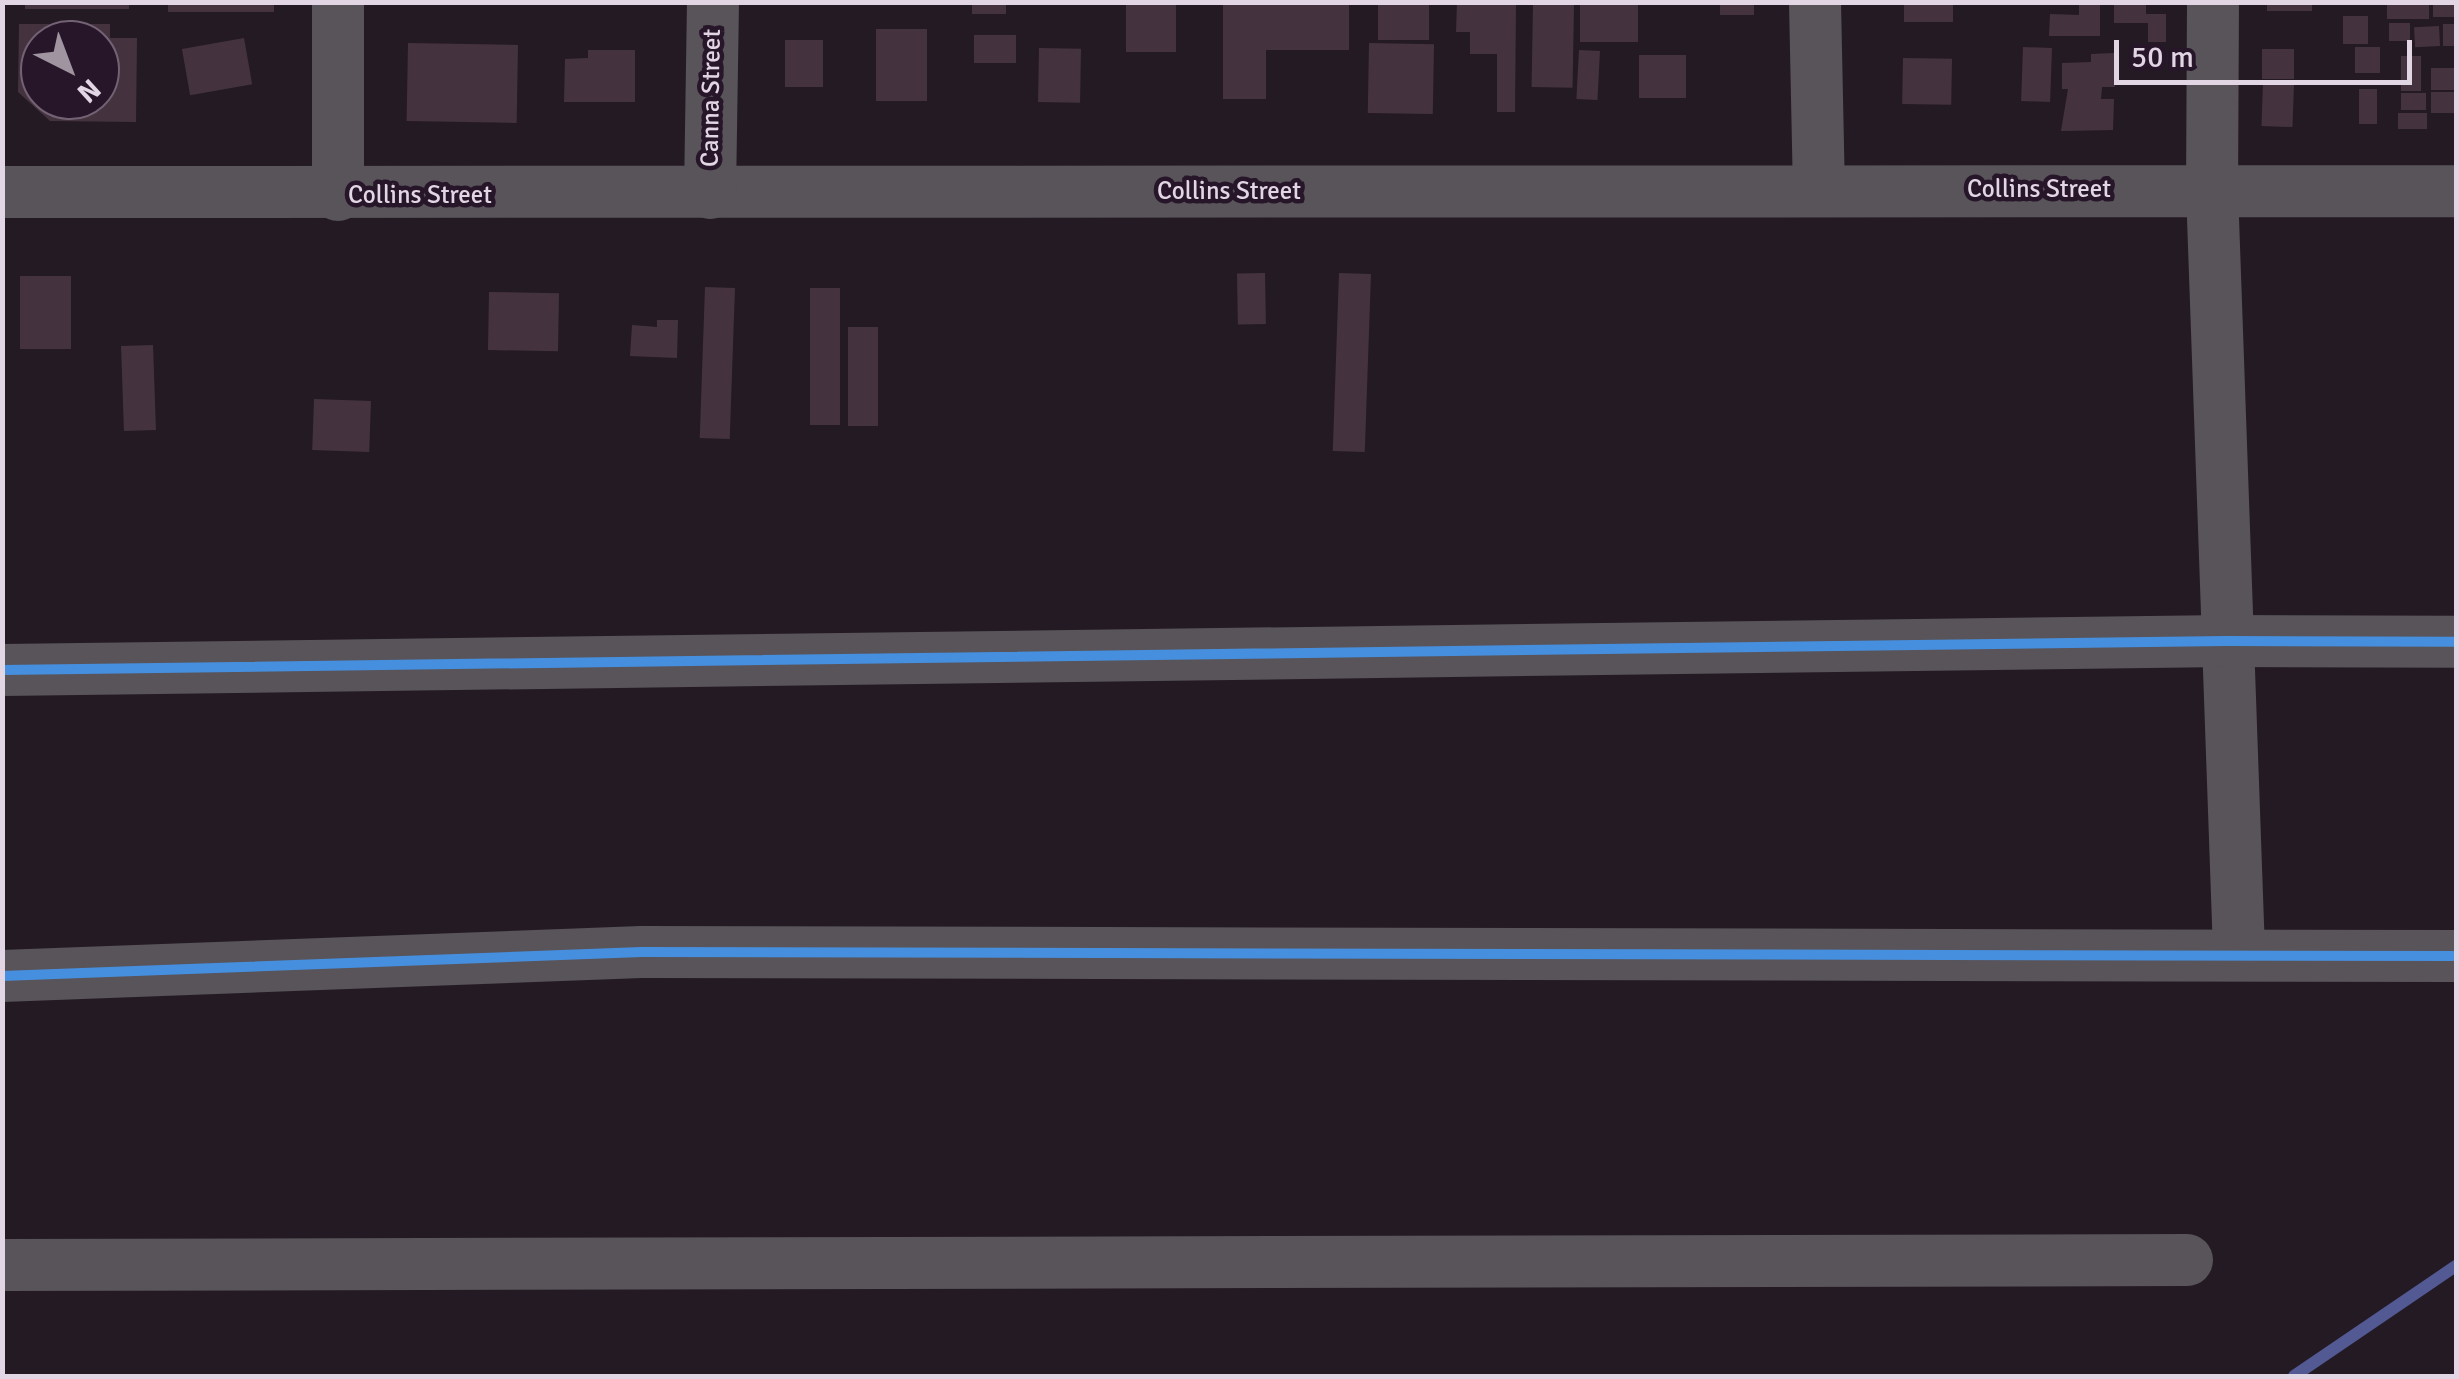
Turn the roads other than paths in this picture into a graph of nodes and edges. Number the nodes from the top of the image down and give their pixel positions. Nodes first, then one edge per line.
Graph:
1 (338, 2) edge
2 (712, 2) edge
3 (1814, 2) edge
4 (2213, 2) edge
5 (1820, 188) junction
6 (2212, 190) junction
7 (2456, 191) edge
8 (2, 192) edge
9 (710, 192) junction
10 (338, 195) junction
11 (2226, 640) junction
12 (2456, 642) edge
13 (2, 670) edge
14 (2239, 953) junction
15 (2456, 956) edge
16 (2, 976) edge
17 (2187, 1260) dead end
18 (2, 1266) edge

1 - 10 street
2 - 9 street, Canna Street
3 - 5 street
4 - 6 street
5 - 6 street, Collins Street
5 - 9 street, Collins Street
6 - 7 street, Collins Street
6 - 11 street
8 - 10 street, Collins Street
9 - 10 street, Collins Street
11 - 12 street
11 - 13 street
11 - 14 street
14 - 15 street
14 - 16 street
17 - 18 street

